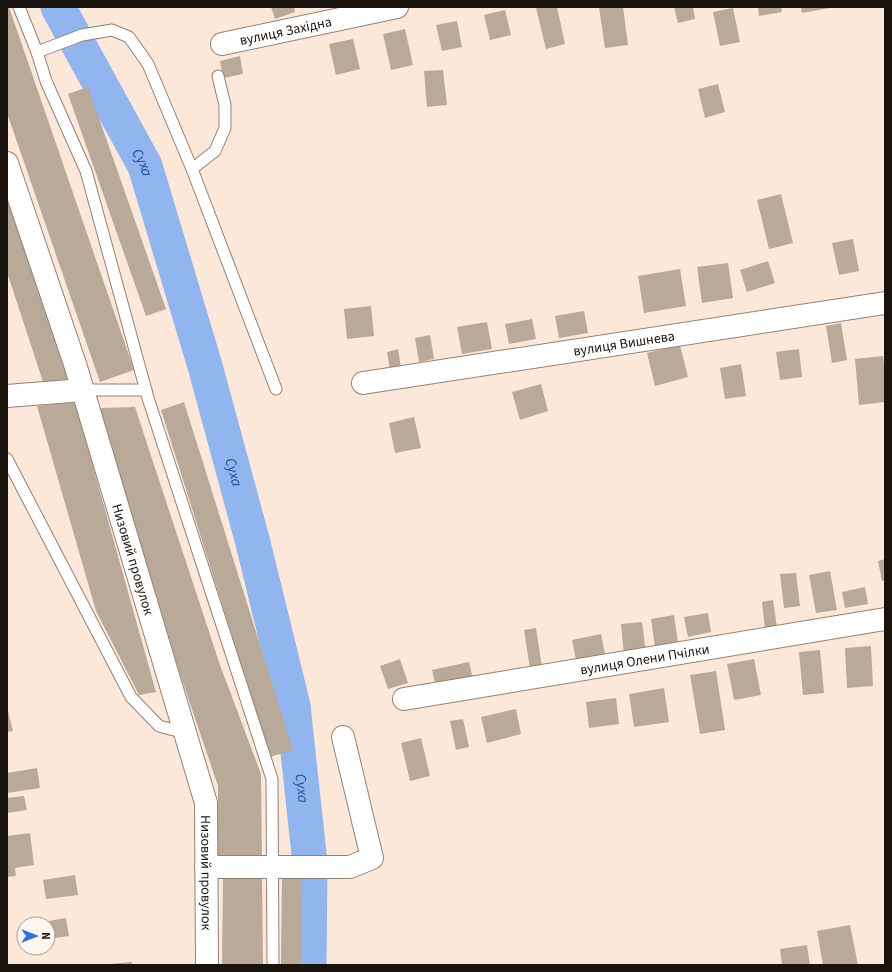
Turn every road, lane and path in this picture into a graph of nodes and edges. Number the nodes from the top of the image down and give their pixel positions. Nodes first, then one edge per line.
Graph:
1 (19, 7) edge
2 (397, 7) edge
3 (354, 11) edge
4 (222, 44) dead end
5 (37, 52) junction
6 (218, 76) dead end
7 (7, 163) edge
8 (192, 169) junction
9 (885, 303) edge
10 (363, 383) dead end
11 (276, 389) dead end
12 (83, 390) junction
13 (146, 390) junction
14 (7, 396) edge
15 (7, 459) edge
16 (885, 619) edge
17 (404, 699) dead end
18 (185, 733) junction
19 (343, 737) dead end
20 (206, 867) junction
21 (273, 867) junction
22 (207, 965) edge
23 (273, 965) edge

1 - 5 lane
2 - 3 street, вулиця Західна
3 - 4 street, вулиця Західна
5 - 8 lane
5 - 13 lane
6 - 8 lane
7 - 12 street, Низовий провулок
8 - 11 lane
9 - 10 street, вулиця Вишнева
12 - 13 lane
12 - 14 street
12 - 18 street, Низовий провулок
13 - 21 lane
15 - 18 lane
16 - 17 street, вулиця Олени Пчілки
18 - 20 street, Низовий провулок
19 - 21 street
20 - 21 street
20 - 22 street, Низовий провулок
21 - 23 lane

